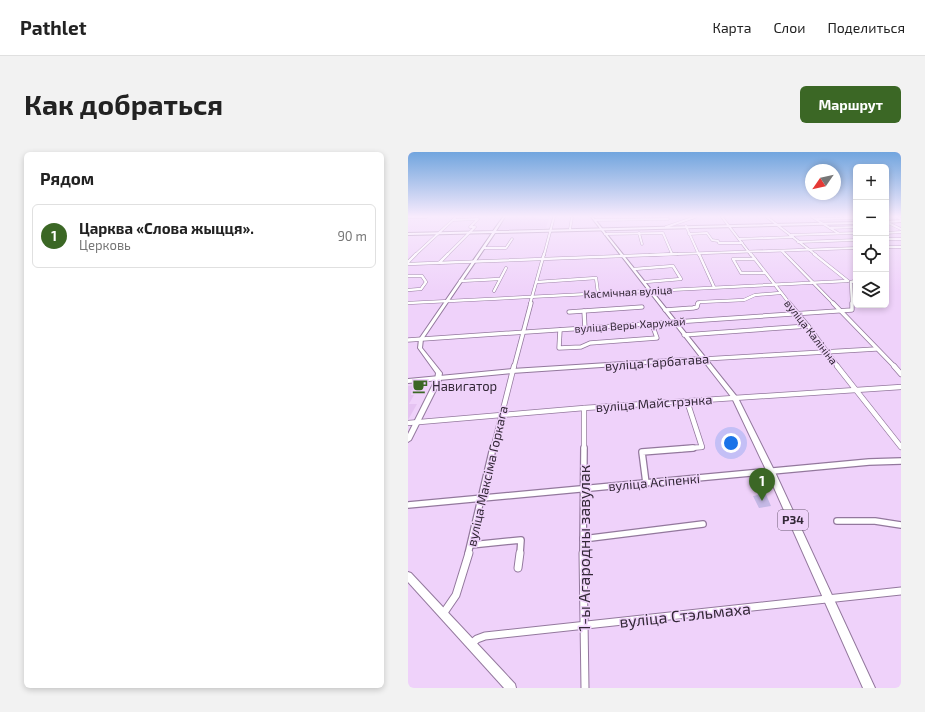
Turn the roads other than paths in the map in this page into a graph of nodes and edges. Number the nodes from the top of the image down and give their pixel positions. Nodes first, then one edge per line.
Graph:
1 (430, 242) edge
2 (459, 242) edge
3 (488, 242) edge
4 (510, 242) edge
5 (547, 242) edge
6 (612, 242) edge
7 (667, 242) edge
8 (693, 242) edge
9 (719, 242) edge
10 (742, 242) joint
11 (798, 242) edge
12 (889, 247) edge
13 (901, 247) edge
14 (484, 248) junction
15 (853, 248) edge
16 (809, 250) junction
17 (782, 251) junction
18 (750, 252) junction
19 (672, 254) junction
20 (698, 254) junction
21 (623, 256) junction
22 (542, 259) junction
23 (755, 259) junction
24 (475, 261) junction
25 (408, 263) edge
26 (439, 263) junction
27 (506, 268) dead end
28 (634, 269) junction
29 (765, 273) junction
30 (408, 276) edge
31 (499, 279) junction
32 (460, 281) junction
33 (847, 281) junction
34 (537, 282) junction
35 (644, 282) junction
36 (810, 282) junction
37 (851, 282) joint
38 (774, 284) junction
39 (714, 287) junction
40 (408, 290) edge
41 (651, 291) junction
42 (494, 292) dead end
43 (780, 293) junction
44 (598, 294) junction
45 (533, 297) junction
46 (447, 302) junction
47 (408, 303) edge
48 (642, 307) dead end
49 (665, 310) junction
50 (584, 311) junction
51 (839, 311) junction
52 (569, 312) dead end
53 (797, 314) junction
54 (674, 322) junction
55 (652, 324) junction
56 (808, 326) junction
57 (585, 328) junction
58 (560, 330) junction
59 (522, 332) junction
60 (684, 334) junction
61 (421, 339) junction
62 (408, 340) edge
63 (876, 349) junction
64 (826, 352) junction
65 (704, 359) junction
66 (512, 371) junction
67 (901, 374) edge
68 (439, 377) junction
69 (408, 381) edge
70 (901, 387) edge
71 (856, 390) junction
72 (735, 398) junction
73 (687, 401) junction
74 (584, 408) junction
75 (501, 414) junction
76 (417, 422) junction
77 (408, 423) edge
78 (408, 440) edge
79 (901, 447) edge
80 (901, 461) edge
81 (770, 472) junction
82 (646, 483) junction
83 (584, 489) junction
84 (480, 499) junction
85 (408, 505) edge
86 (837, 522) dead end
87 (703, 524) dead end
88 (901, 525) edge
89 (583, 539) junction
90 (471, 545) junction
91 (518, 568) dead end
92 (408, 576) edge
93 (901, 591) edge
94 (829, 599) junction
95 (442, 615) junction
96 (585, 626) junction
97 (471, 644) junction
98 (511, 688) edge
99 (585, 688) edge
100 (869, 688) edge

1 - 25 street
2 - 26 street
3 - 14 street
4 - 14 street
5 - 22 street, вуліца Максіма Горкага
6 - 21 main road, Р34
7 - 19 street
8 - 20 street
9 - 10 street
10 - 18 street, вуліца Калініна
11 - 16 street
12 - 13 street
14 - 24 street
15 - 16 street
16 - 17 street
16 - 33 street
17 - 18 street
17 - 36 street
18 - 20 street
18 - 23 street, вуліца Калініна
19 - 20 street
19 - 21 street
20 - 39 street
21 - 22 street
21 - 28 main road, Р34
22 - 24 street
22 - 34 street, вуліца Максіма Горкага
23 - 29 street, вуліца Калініна
23 - 29 street
24 - 26 street
24 - 32 street
25 - 26 street
27 - 31 street
28 - 35 main road, Р34
28 - 35 street
29 - 38 street, вуліца Калініна
30 - 40 street
31 - 32 street
31 - 42 street
32 - 46 street
33 - 36 street, Касмічная вуліца
33 - 37 street
34 - 44 street
34 - 45 street, вуліца Максіма Горкага
35 - 41 main road, Р34
36 - 38 street, Касмічная вуліца
36 - 51 street
37 - 51 street, вуліца Веры Харужай
38 - 39 street, Касмічная вуліца
38 - 43 street, вуліца Калініна
39 - 41 street, Касмічная вуліца
41 - 44 street, Касмічная вуліца
41 - 49 main road, Р34
43 - 49 street
43 - 53 street, вуліца Калініна
44 - 45 street, Касмічная вуліца
45 - 46 street, Касмічная вуліца
45 - 59 street, вуліца Максіма Горкага
46 - 47 street, Касмічная вуліца
46 - 61 street
48 - 50 street
49 - 54 main road, Р34
50 - 52 street
50 - 57 street
51 - 53 street, вуліца Веры Харужай
51 - 63 street
53 - 54 street, вуліца Веры Харужай
53 - 56 street, вуліца Калініна
54 - 55 street, вуліца Веры Харужай
54 - 60 main road, Р34
55 - 57 street, вуліца Веры Харужай
55 - 58 street
56 - 60 street
56 - 64 street, вуліца Калініна
57 - 58 street, вуліца Веры Харужай
58 - 59 street, вуліца Веры Харужай
59 - 61 street, вуліца Веры Харужай
59 - 66 street, вуліца Максіма Горкага
60 - 65 main road, Р34
61 - 62 street, вуліца Веры Харужай
61 - 68 street
63 - 64 street, вуліца Гарбатава
63 - 67 street
64 - 65 street, вуліца Гарбатава
64 - 71 street, вуліца Калініна
65 - 66 main road, вуліца Гарбатава
65 - 72 main road, Р34
66 - 68 main road, вуліца Гарбатава
66 - 75 street, вуліца Максіма Горкага
68 - 69 main road, вуліца Гарбатава
68 - 76 street
70 - 71 street, вуліца Майстрэнка
71 - 72 street, вуліца Майстрэнка
71 - 79 street, вуліца Калініна
72 - 73 street, вуліца Майстрэнка
72 - 81 main road, Р34
73 - 74 street, вуліца Майстрэнка
73 - 82 street
74 - 75 street, вуліца Майстрэнка
74 - 83 street, 1-ы Агародны завулак
75 - 76 street, вуліца Майстрэнка
75 - 84 street, вуліца Максіма Горкага
76 - 77 street, вуліца Майстрэнка
76 - 78 street
80 - 81 street, вуліца Асіпенкі
81 - 82 street, вуліца Асіпенкі
81 - 94 main road, Р34
82 - 83 street, вуліца Асіпенкі
83 - 84 street, вуліца Асіпенкі
83 - 89 street, 1-ы Агародны завулак
84 - 85 street, вуліца Асіпенкі
84 - 90 street, вуліца Максіма Горкага
86 - 88 street
87 - 89 street
89 - 96 street, 1-ы Агародны завулак
90 - 91 street
90 - 95 street, вуліца Максіма Горкага
92 - 95 street
93 - 94 street, вуліца Стэльмаха
94 - 96 street, вуліца Стэльмаха
94 - 100 main road, Р34
95 - 97 street
96 - 97 street, вуліца Стэльмаха
96 - 99 street, 1-ы Агародны завулак
97 - 98 street

